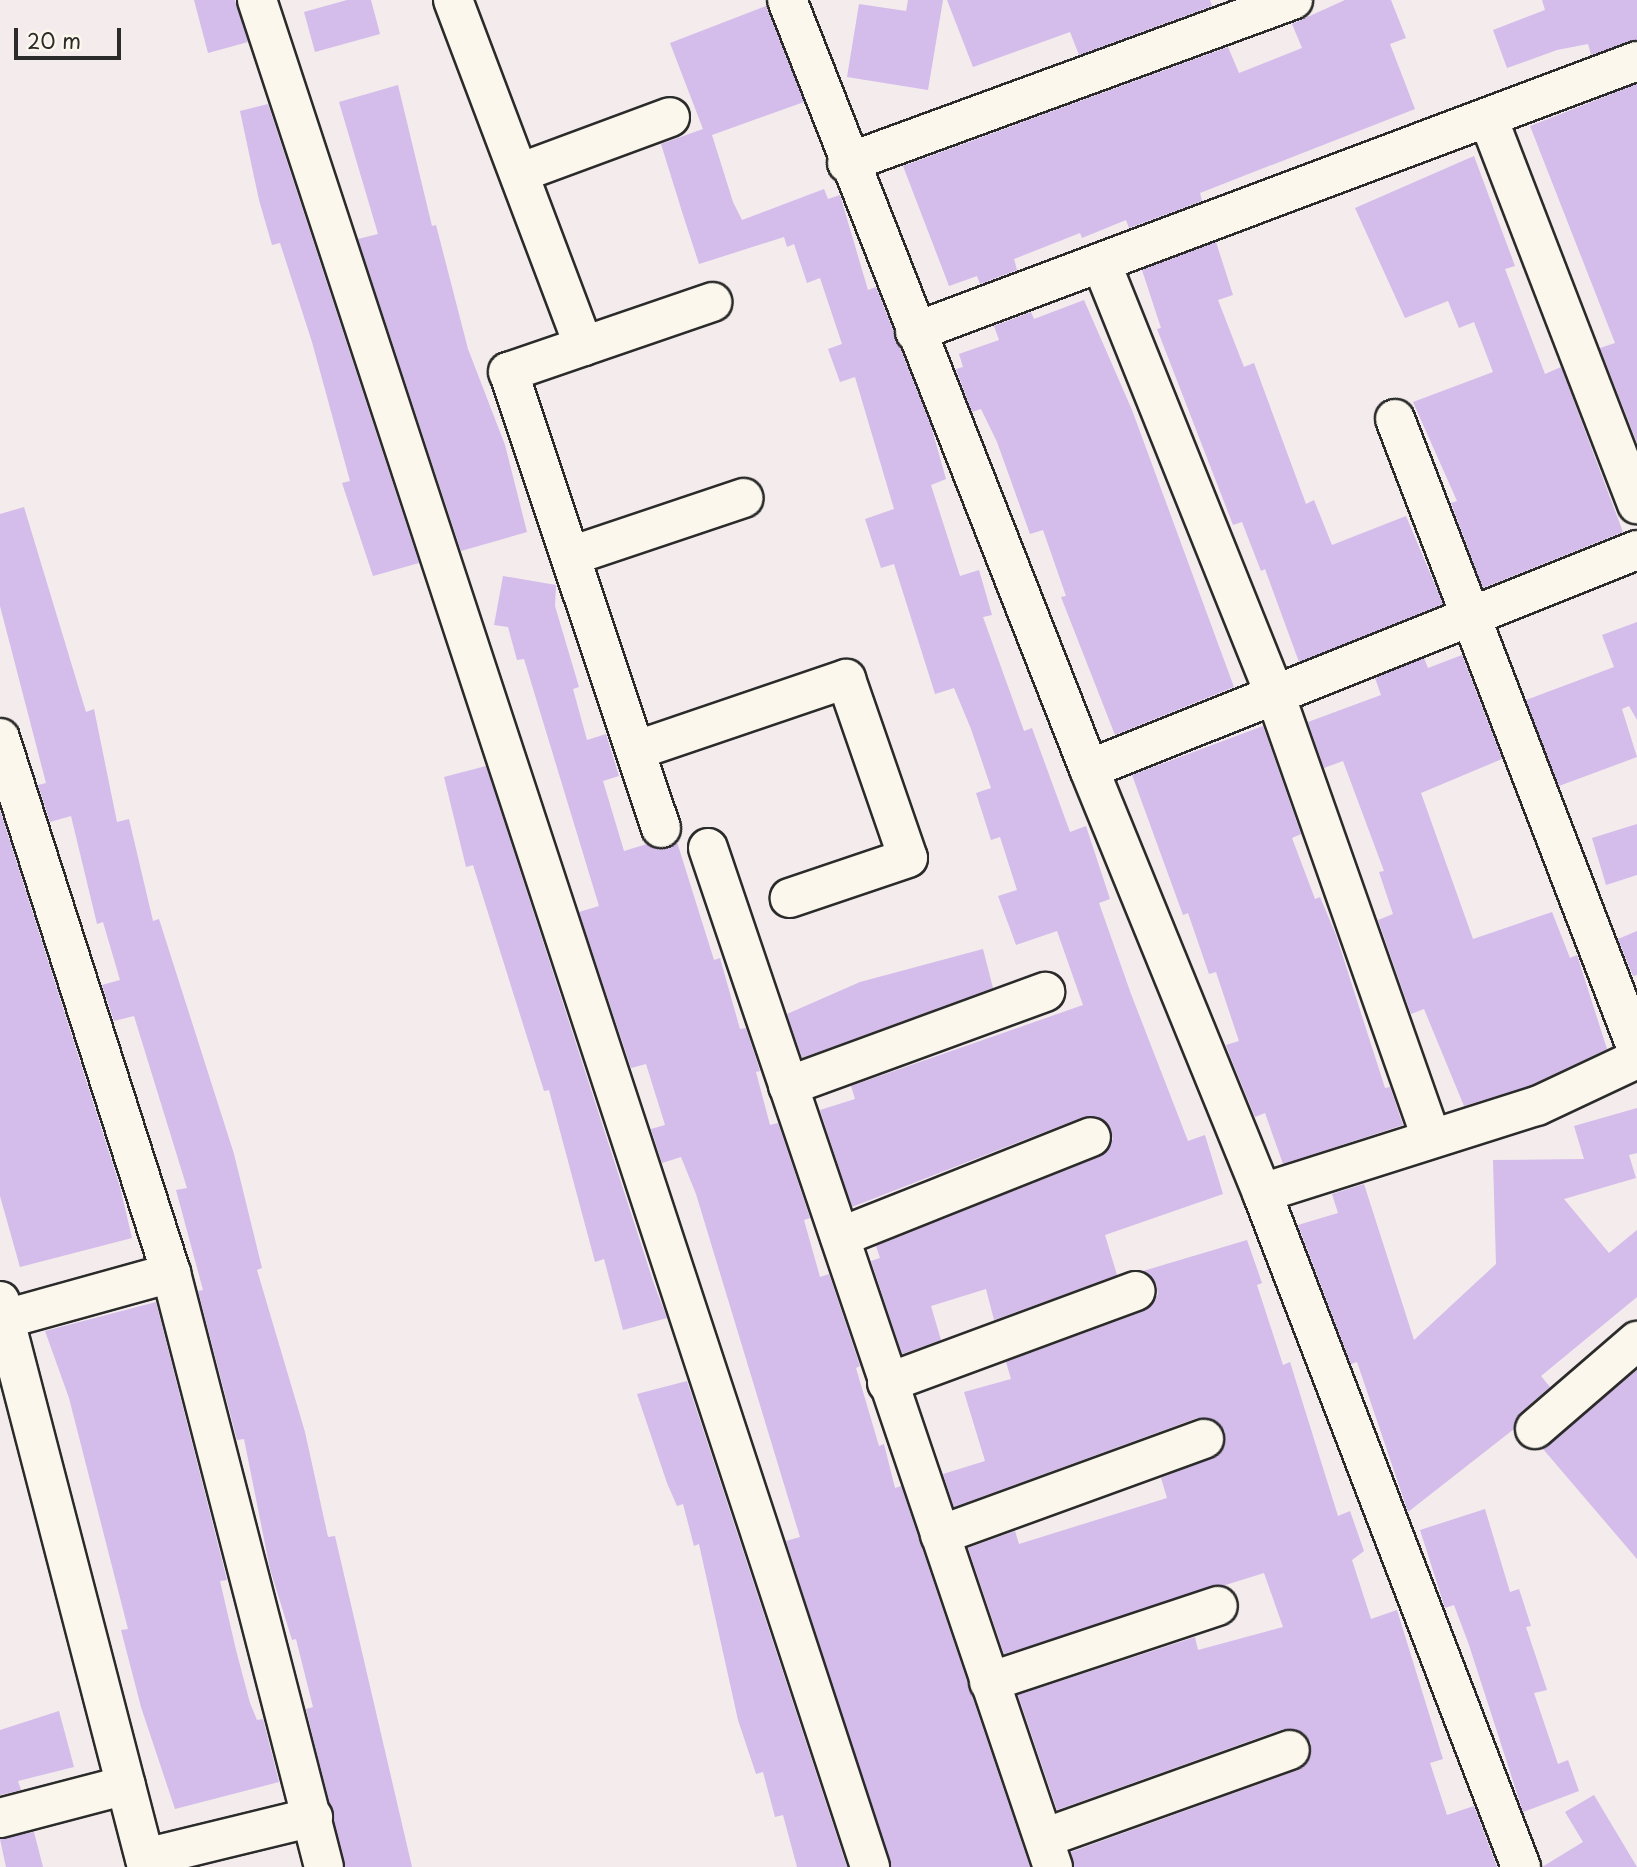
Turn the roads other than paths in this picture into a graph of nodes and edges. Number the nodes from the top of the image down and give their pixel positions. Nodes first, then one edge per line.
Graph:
1 (257, 0) edge
2 (453, 0) edge
3 (787, 0) edge
4 (1293, 0) edge
5 (1637, 61) edge
6 (670, 117) dead end
7 (1488, 118) junction
8 (847, 163) junction
9 (519, 173) junction
10 (1102, 265) junction
11 (712, 302) dead end
12 (915, 332) junction
13 (584, 346) junction
14 (1395, 419) dead end
15 (743, 498) dead end
16 (1637, 504) edge
17 (1637, 550) edge
18 (570, 556) junction
19 (1472, 617) junction
20 (1276, 697) junction
21 (0, 738) edge
22 (637, 750) junction
23 (1089, 769) junction
24 (661, 828) dead end
25 (708, 848) dead end
26 (790, 898) dead end
27 (1045, 992) dead end
28 (1637, 1049) edge
29 (1637, 1059) edge
30 (788, 1086) junction
31 (1091, 1137) dead end
32 (1431, 1139) junction
33 (1262, 1194) junction
34 (840, 1237) junction
35 (172, 1272) junction
36 (1136, 1291) dead end
37 (12, 1308) edge
38 (1637, 1342) edge
39 (887, 1383) junction
40 (1535, 1429) dead end
41 (1204, 1439) dead end
42 (940, 1535) junction
43 (1218, 1606) dead end
44 (989, 1682) junction
45 (1290, 1751) dead end
46 (126, 1785) junction
47 (313, 1817) junction
48 (0, 1818) edge
49 (1049, 1852) edge
50 (146, 1863) edge
51 (324, 1867) edge
52 (870, 1867) edge
53 (1521, 1867) edge

1 - 52 street
2 - 9 street
3 - 8 street
4 - 8 street
5 - 7 street
6 - 9 street
7 - 10 street
7 - 16 street
8 - 12 street
9 - 13 street
10 - 12 street
10 - 20 street
11 - 13 street
12 - 23 street
13 - 18 street
14 - 19 street
15 - 18 street
17 - 19 street
18 - 22 street
19 - 20 street
19 - 28 street
20 - 23 street
20 - 32 street
21 - 35 street
22 - 24 street
22 - 26 street
23 - 33 street
25 - 30 street
27 - 30 street
29 - 32 street
30 - 34 street
31 - 34 street
32 - 33 street
33 - 53 street
34 - 39 street
35 - 37 street
35 - 47 street
36 - 39 street
37 - 46 street
38 - 40 street
39 - 42 street
41 - 42 street
42 - 44 street
43 - 44 street
44 - 49 street
45 - 49 street
46 - 48 street
46 - 50 street
47 - 50 street
47 - 51 street

